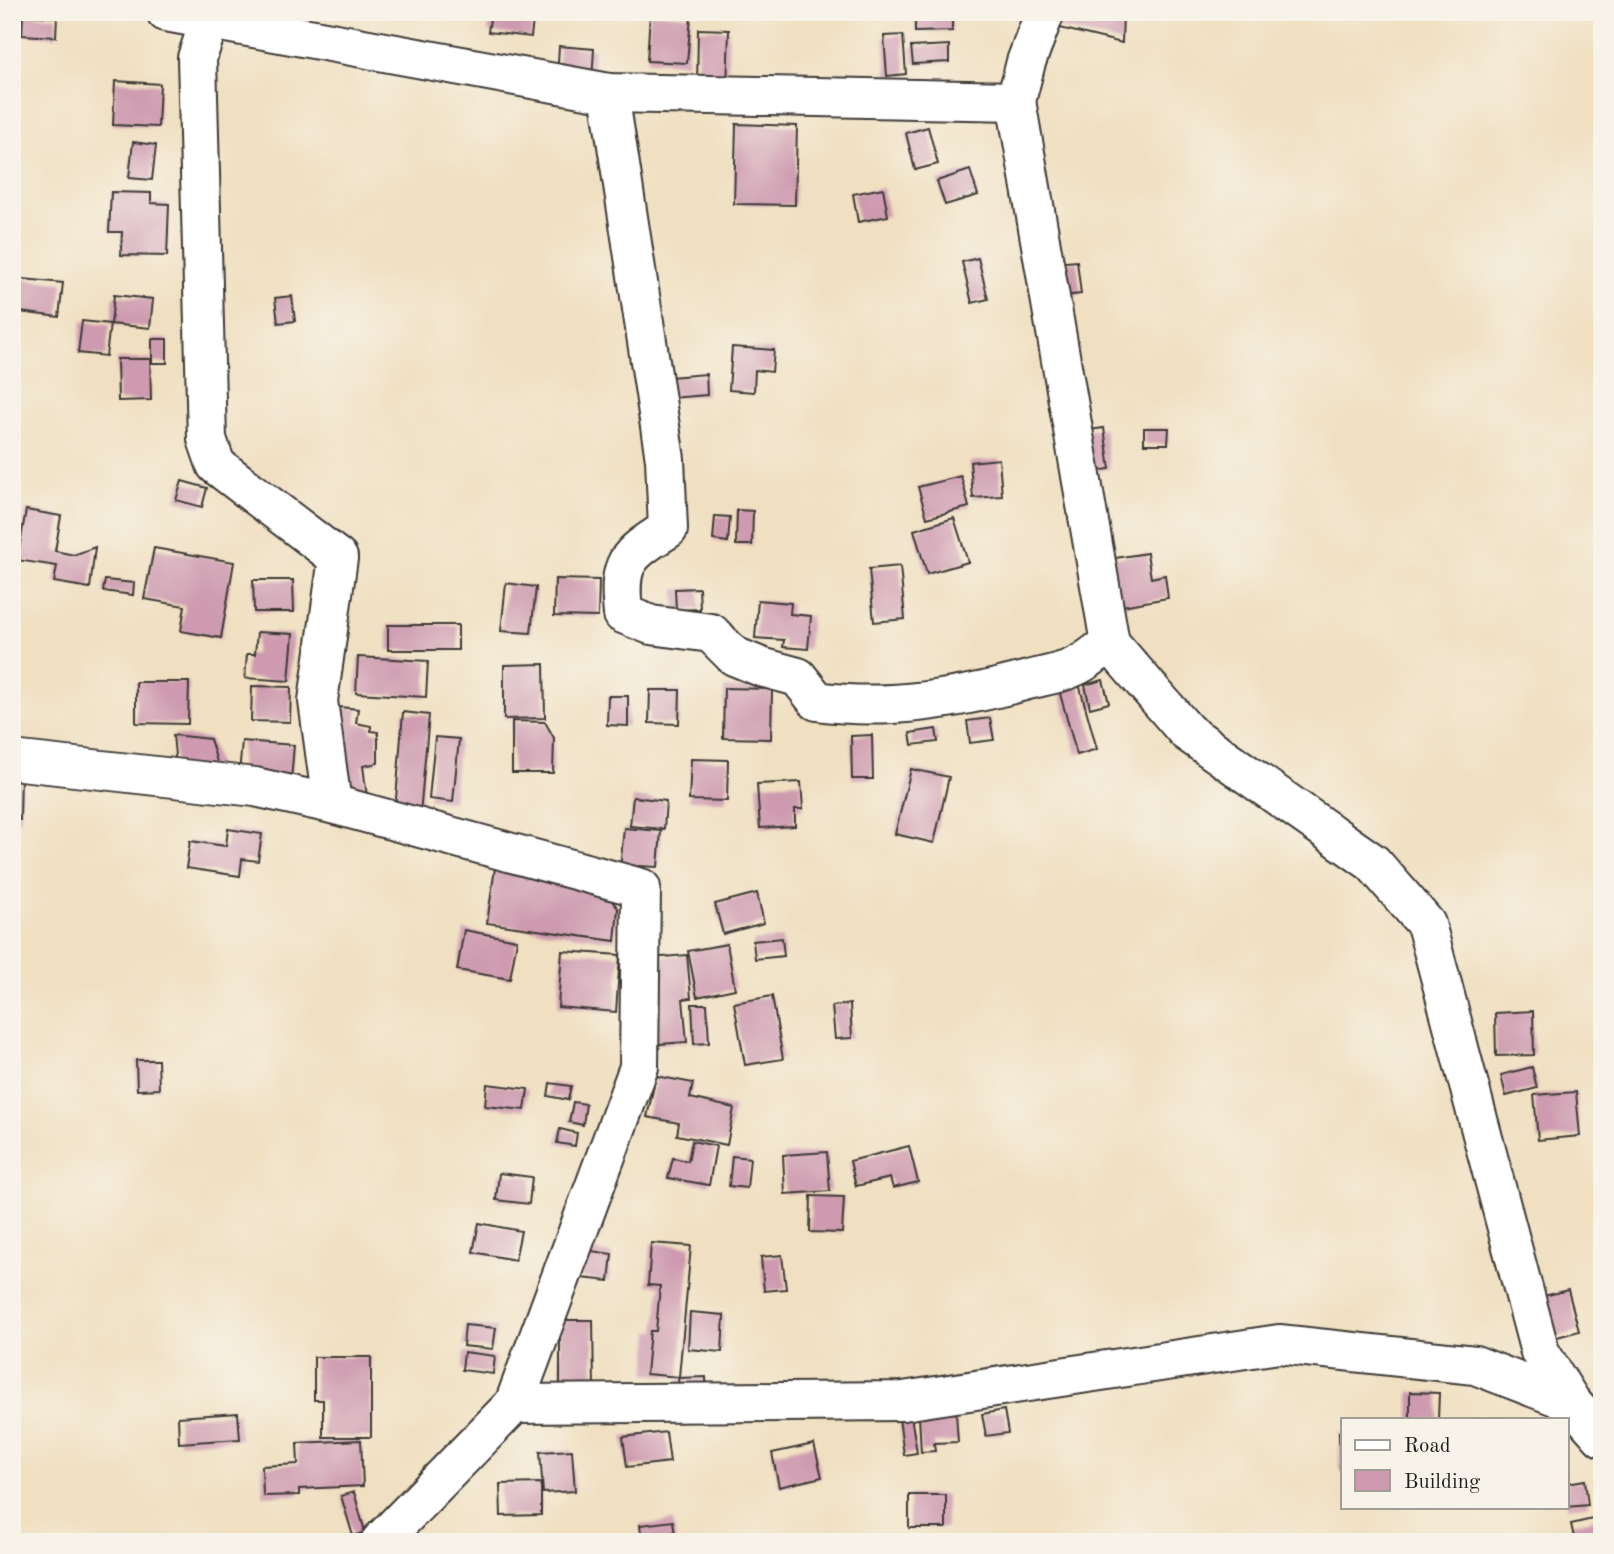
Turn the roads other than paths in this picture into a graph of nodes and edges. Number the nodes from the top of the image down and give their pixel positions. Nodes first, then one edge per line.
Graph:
1 (166, 12) edge
2 (1045, 12) edge
3 (210, 19) junction
4 (609, 93) junction
5 (1016, 101) junction
6 (1110, 643) junction
7 (12, 760) edge
8 (332, 804) junction
9 (1571, 1402) junction
10 (514, 1404) junction
11 (1602, 1437) edge
12 (380, 1542) edge

1 - 3 street
2 - 5 street
3 - 4 street
3 - 8 street
4 - 5 street
4 - 6 street
5 - 6 street
6 - 9 street
7 - 8 street
8 - 10 street
9 - 10 street
9 - 11 street
10 - 12 street

